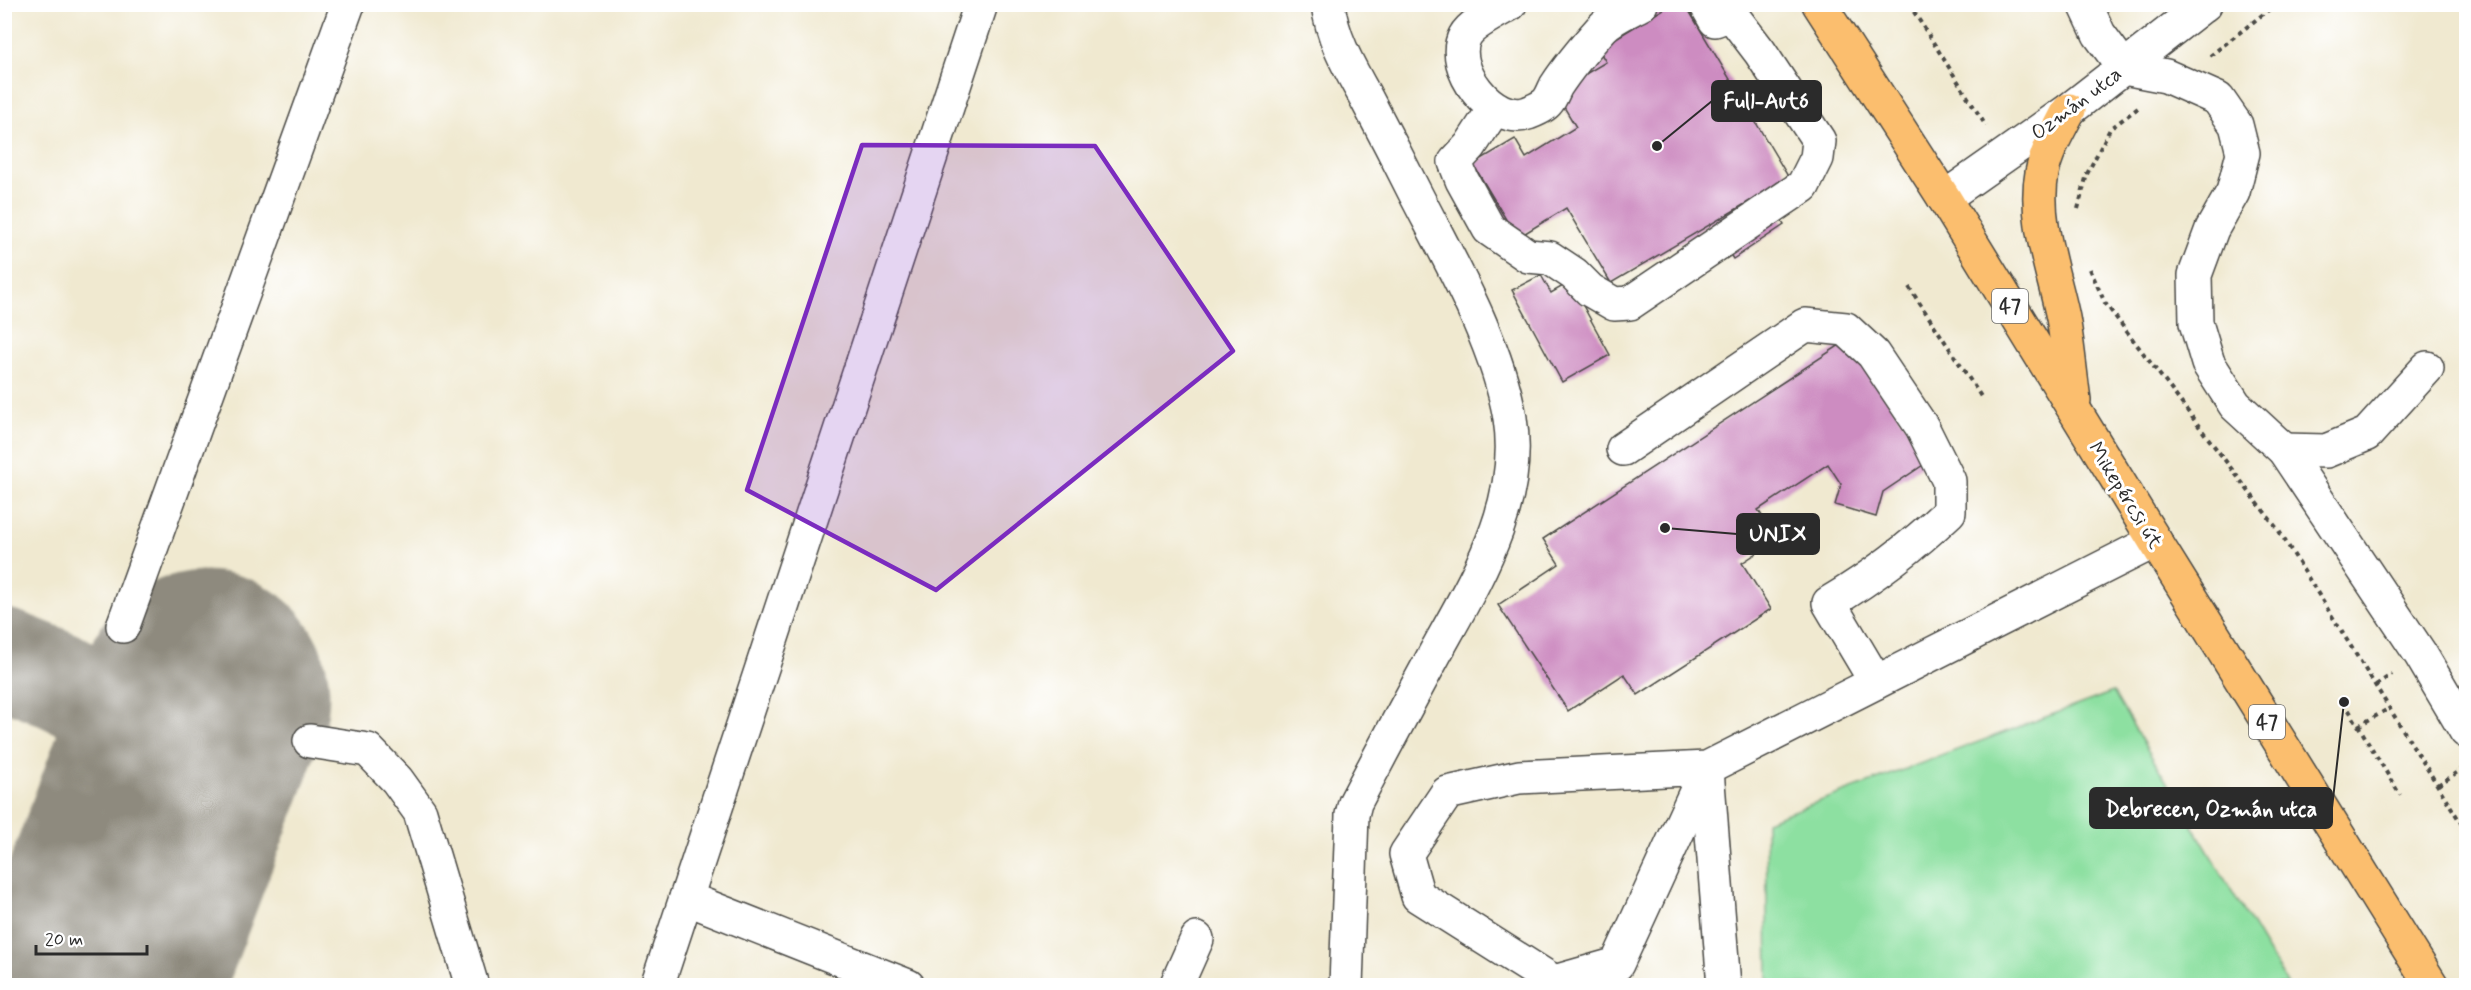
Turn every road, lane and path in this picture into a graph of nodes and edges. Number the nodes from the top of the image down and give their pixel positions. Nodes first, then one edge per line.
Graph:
1 (348, 4) edge
2 (981, 4) edge
3 (1328, 4) edge
4 (1510, 4) edge
5 (1641, 4) edge
6 (1706, 4) edge
7 (1819, 4) edge
8 (1909, 4) edge
9 (2085, 4) edge
10 (2205, 4) edge
11 (2124, 68) junction
12 (1494, 109) junction
13 (2069, 110) junction
14 (2004, 157) junction
15 (1944, 198) junction
16 (2041, 201) junction
17 (2078, 210) dead end
18 (2087, 262) dead end
19 (1910, 287) dead end
20 (2427, 368) dead end
21 (1982, 398) dead end
22 (2076, 413) junction
23 (1623, 449) dead end
24 (2284, 450) junction
25 (2155, 541) junction
26 (123, 626) dead end
27 (1876, 682) junction
28 (2344, 702) dead end
29 (2390, 708) junction
30 (2358, 726) junction
31 (2466, 731) edge
32 (310, 741) dead end
33 (2466, 766) edge
34 (1707, 768) junction
35 (2438, 785) junction
36 (2400, 795) dead end
37 (2466, 831) edge
38 (686, 898) junction
39 (1197, 939) dead end
40 (472, 986) edge
41 (657, 986) edge
42 (908, 986) edge
43 (1176, 986) edge
44 (1346, 986) edge
45 (1724, 986) edge
46 (2432, 986) edge

1 - 26 street
2 - 38 street
3 - 44 street
4 - 12 street
5 - 12 street
6 - 12 street
7 - 15 main road, Mikepércsi út / 47
8 - 14 path
9 - 11 street
10 - 11 street, Ozmán utca
11 - 13 street, Ozmán utca
11 - 24 street
13 - 14 street, Ozmán utca
13 - 16 main road
14 - 15 street, Ozmán utca
15 - 22 main road, Mikepércsi út / 47
16 - 17 path
16 - 22 main road
18 - 29 path
19 - 21 path
20 - 24 street
22 - 25 main road, Mikepércsi út / 47
23 - 27 street
24 - 31 street
25 - 27 street
25 - 46 main road, Mikepércsi út / 47
27 - 34 street
28 - 30 path
29 - 30 path
29 - 35 path
30 - 36 path
32 - 40 street
33 - 35 path
34 - 34 street
34 - 45 street
35 - 37 path
38 - 41 street
38 - 42 street
39 - 43 street

